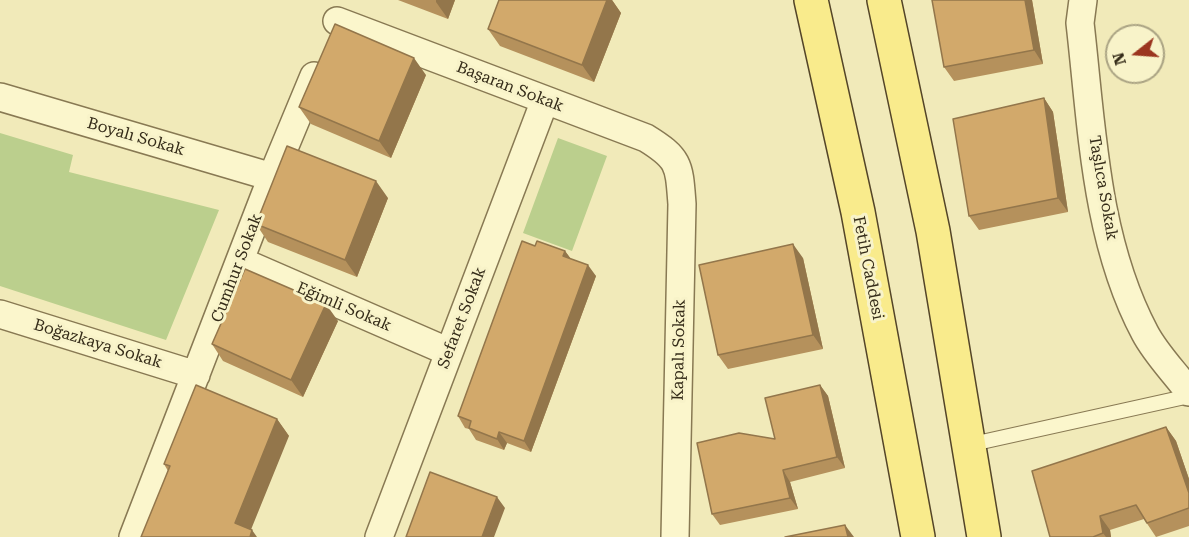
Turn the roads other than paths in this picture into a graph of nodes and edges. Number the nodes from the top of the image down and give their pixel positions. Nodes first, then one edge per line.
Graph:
1 (811, 0) edge
2 (884, 0) edge
3 (1083, 0) edge
4 (334, 29) edge
5 (0, 97) edge
6 (545, 100) junction
7 (677, 163) joint
8 (272, 177) junction
9 (240, 261) junction
10 (0, 314) edge
11 (449, 352) junction
12 (196, 375) junction
13 (1189, 394) edge
14 (968, 445) junction
15 (133, 537) edge
16 (379, 537) edge
17 (675, 537) edge
18 (918, 537) edge
19 (984, 537) edge

1 - 18 main road, Fetih Caddesi
2 - 14 main road
3 - 13 street, Taşlıca Sokak
4 - 6 street, Başaran Sokak
4 - 8 street, Cumhur Sokak
5 - 8 street, Boyalı Sokak
6 - 7 street, Başaran Sokak
6 - 11 street, Sefaret Sokak
7 - 17 street, Kapalı Sokak
8 - 9 street, Cumhur Sokak
9 - 11 street, Eğimli Sokak
9 - 12 street, Cumhur Sokak
10 - 12 street, Boğazkaya Sokak
11 - 16 street, Sefaret Sokak
12 - 15 street, Cumhur Sokak
13 - 14 lane
14 - 19 main road

